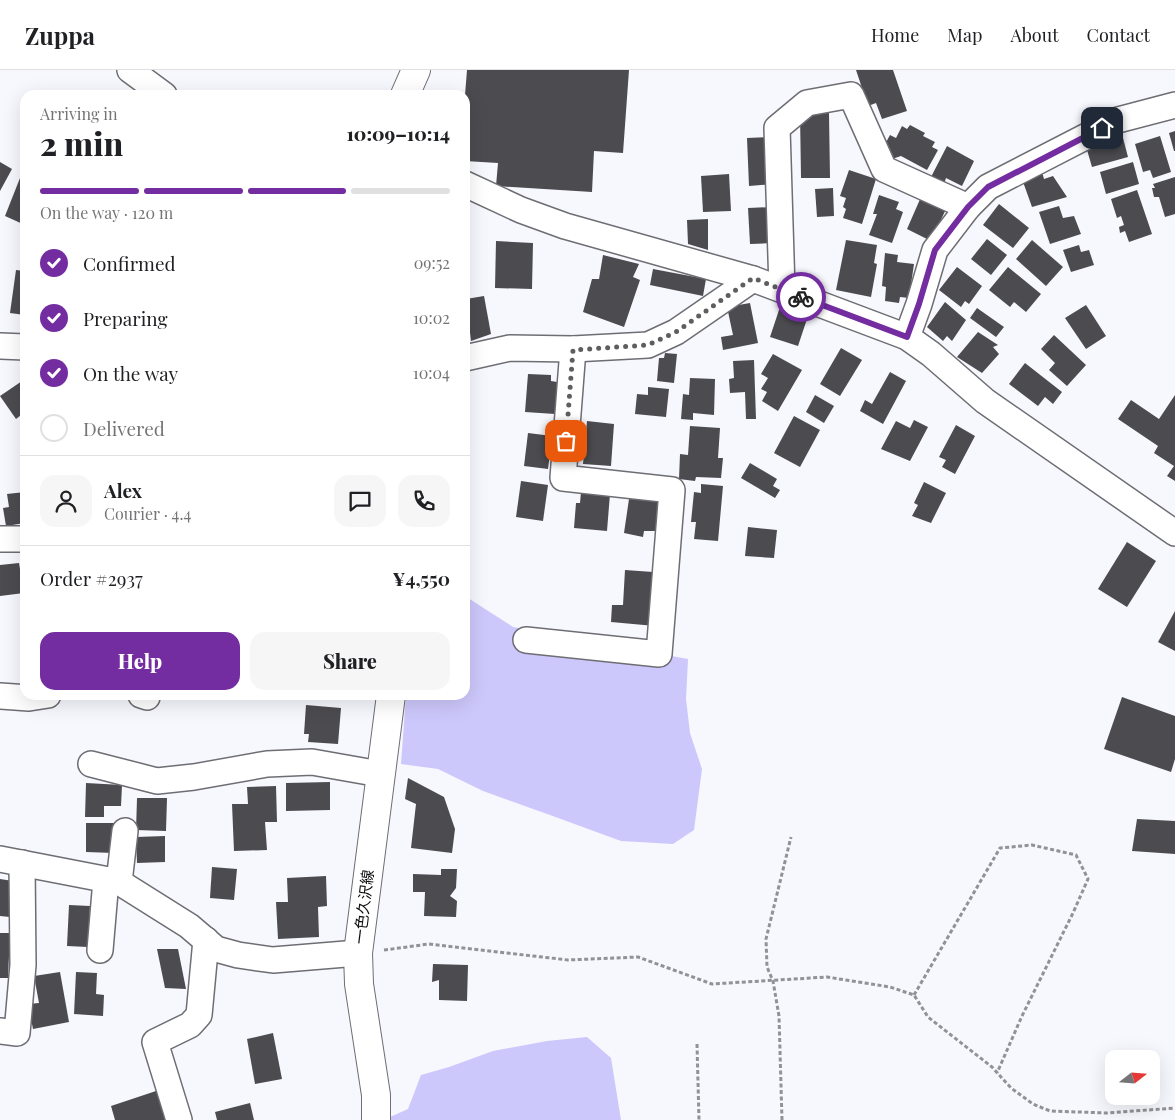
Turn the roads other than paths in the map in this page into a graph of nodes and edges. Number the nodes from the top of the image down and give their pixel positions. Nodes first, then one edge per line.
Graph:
1 (130, 70) edge
2 (416, 70) edge
3 (157, 90) edge
4 (407, 90) edge
5 (1175, 105) edge
6 (470, 186) edge
7 (968, 207) junction
8 (753, 278) junction
9 (782, 290) junction
10 (907, 337) junction
11 (0, 346) edge
12 (20, 347) edge
13 (573, 350) junction
14 (470, 357) edge
15 (1175, 533) edge
16 (0, 539) edge
17 (20, 539) edge
18 (526, 640) dead end
19 (0, 696) edge
20 (20, 697) edge
21 (390, 700) edge
22 (91, 764) dead end
23 (380, 774) junction
24 (125, 831) dead end
25 (11, 861) edge
26 (112, 881) junction
27 (206, 940) junction
28 (100, 950) dead end
29 (358, 953) junction
30 (0, 1031) edge
31 (179, 1120) edge
32 (376, 1120) edge

1 - 3 street
2 - 4 main road
5 - 7 street
6 - 8 street
7 - 9 street
7 - 10 street
8 - 9 street
8 - 13 street
9 - 10 street
10 - 15 street
11 - 12 street
13 - 14 street
13 - 18 street
16 - 17 street
19 - 20 street
21 - 23 main road, 一色久沢線
22 - 23 street
23 - 29 main road, 一色久沢線
24 - 26 street
25 - 26 street
25 - 30 street
26 - 27 street
26 - 28 street
27 - 29 street
27 - 31 street
29 - 32 main road, 一色久沢線

